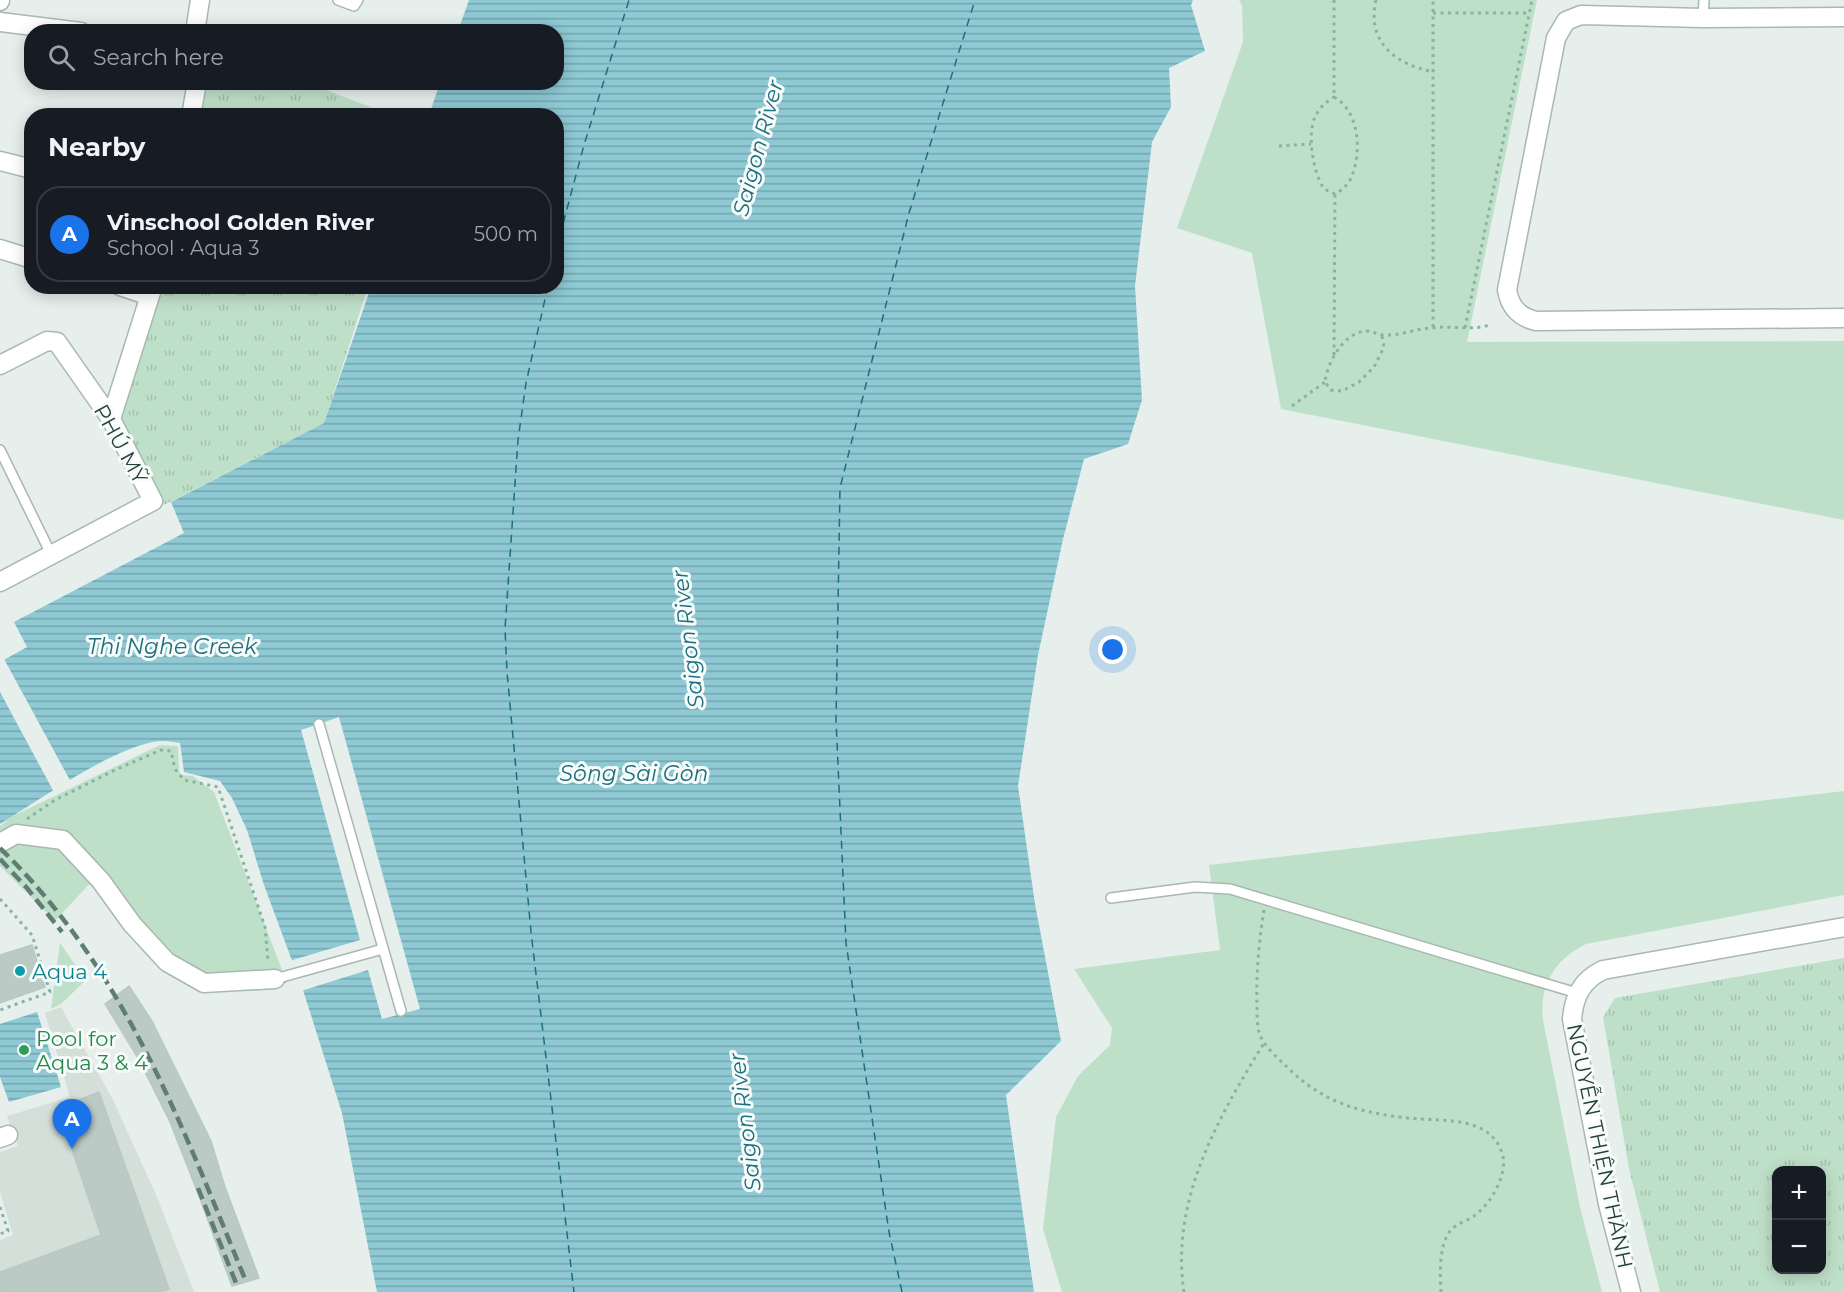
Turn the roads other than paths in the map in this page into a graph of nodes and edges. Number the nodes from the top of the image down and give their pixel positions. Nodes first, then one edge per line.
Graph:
1 (200, 0) edge
2 (338, 0) edge
3 (358, 0) edge
4 (1703, 9) edge
5 (1844, 17) edge
6 (0, 22) edge
7 (196, 24) edge
8 (24, 25) edge
9 (195, 90) edge
10 (192, 108) edge
11 (0, 161) edge
12 (24, 167) edge
13 (0, 249) edge
14 (24, 256) edge
15 (151, 294) edge
16 (1844, 318) edge
17 (0, 364) edge
18 (111, 419) junction
19 (0, 450) edge
20 (51, 554) junction
21 (0, 582) edge
22 (319, 724) dead end
23 (0, 843) edge
24 (1111, 898) dead end
25 (1844, 927) edge
26 (383, 949) junction
27 (275, 979) joint
28 (1577, 993) junction
29 (401, 1011) dead end
30 (1631, 1292) edge

1 - 7 street
2 - 3 lane
4 - 5 street
4 - 16 street
6 - 8 street
9 - 10 street
11 - 12 street
13 - 14 street
15 - 18 street
17 - 18 street, PHÚ MỸ
18 - 20 street, PHÚ MỸ
19 - 20 lane
20 - 21 street, PHÚ MỸ
22 - 26 lane
23 - 27 street
24 - 28 lane
25 - 28 street, NGUYỄN THIỆN THÀNH
26 - 27 lane
26 - 29 lane
28 - 30 street, NGUYỄN THIỆN THÀNH

